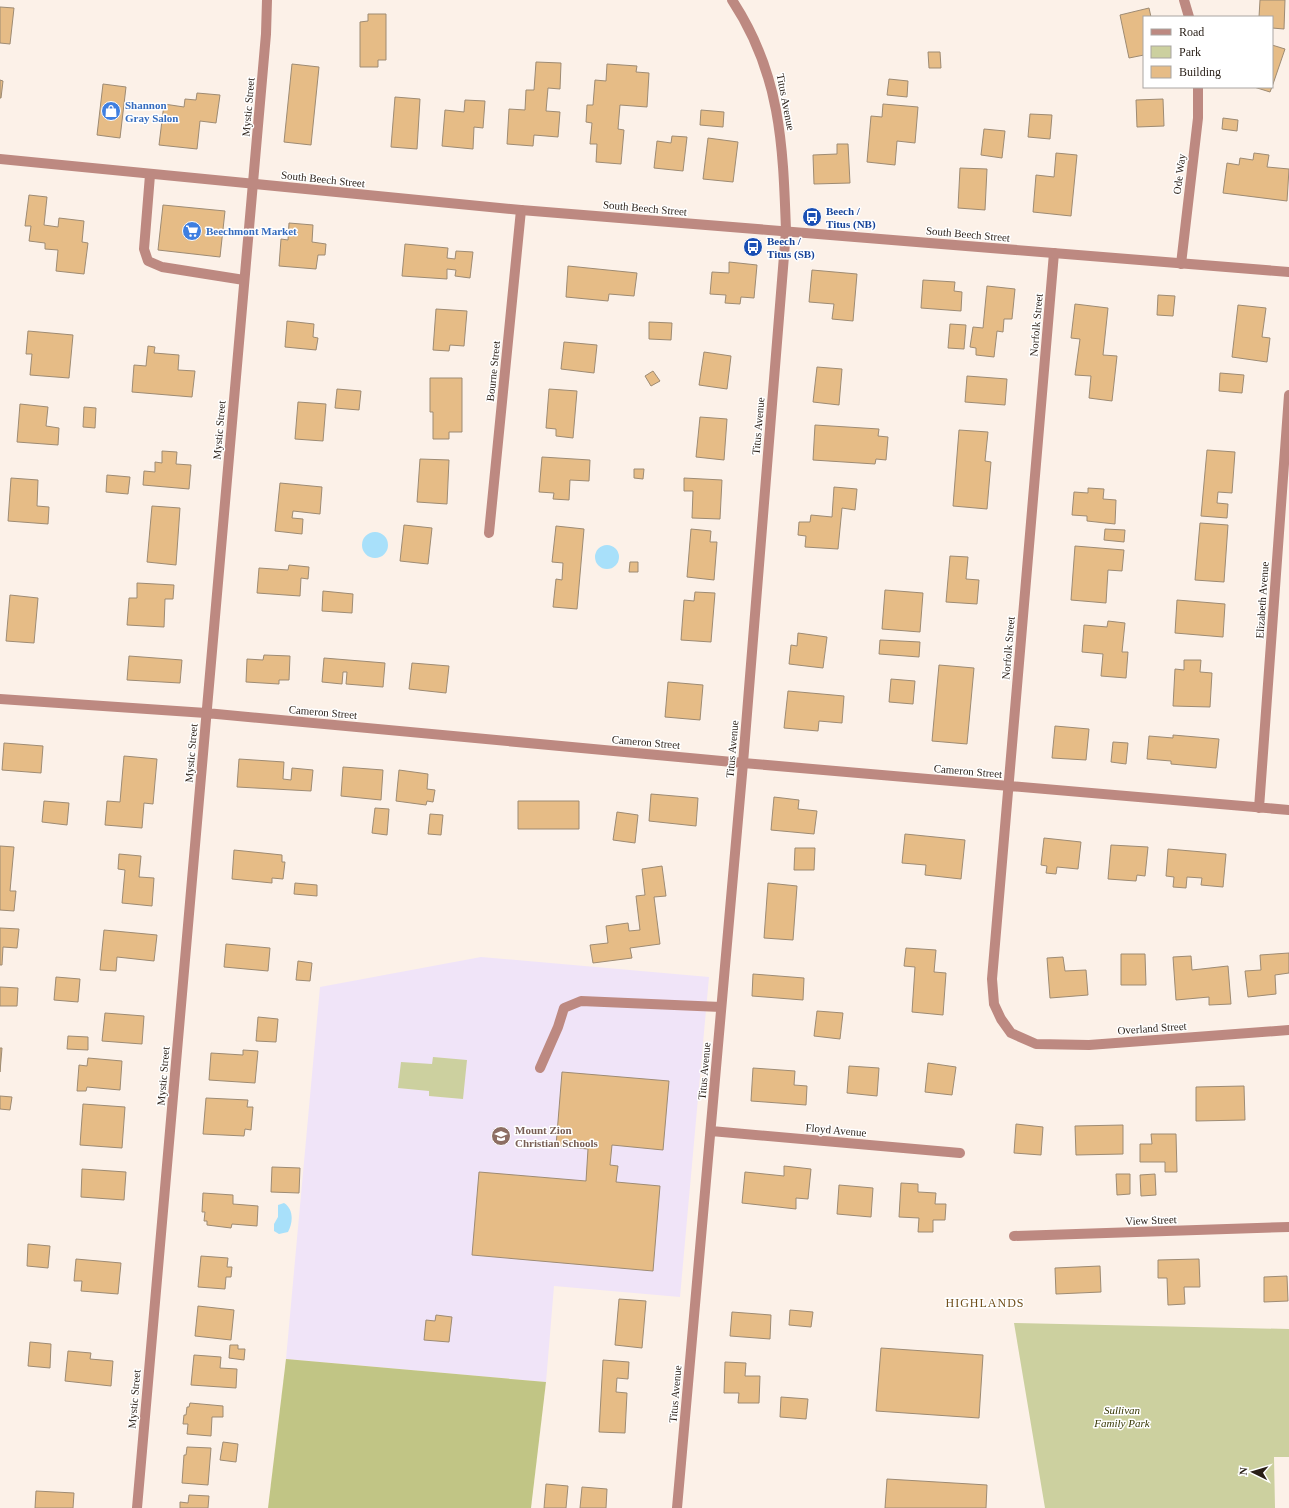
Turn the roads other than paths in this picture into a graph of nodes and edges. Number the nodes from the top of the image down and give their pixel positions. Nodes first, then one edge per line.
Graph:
1 (267, 0) edge
2 (732, 0) edge
3 (1184, 0) edge
4 (1189, 16) edge
5 (1198, 88) edge
6 (0, 159) edge
7 (150, 175) junction
8 (253, 184) junction
9 (521, 210) junction
10 (786, 231) junction
11 (1054, 253) junction
12 (1181, 264) junction
13 (1289, 272) edge
14 (244, 280) junction
15 (1289, 395) edge
16 (489, 533) dead end
17 (0, 699) edge
18 (206, 713) junction
19 (743, 763) junction
20 (1008, 786) junction
21 (1259, 808) junction
22 (1289, 810) edge
23 (721, 1008) junction
24 (1289, 1030) edge
25 (1018, 1037) joint
26 (540, 1068) dead end
27 (710, 1130) junction
28 (960, 1153) dead end
29 (1289, 1227) edge
30 (1014, 1236) dead end
31 (137, 1508) edge
32 (677, 1508) edge

1 - 8 street, Mystic Street
2 - 10 street, Titus Avenue
3 - 4 street
5 - 12 street, Ode Way
6 - 7 street, South Beech Street
7 - 8 street, South Beech Street
7 - 14 street
8 - 9 street, South Beech Street
8 - 14 street, Mystic Street
9 - 10 street, South Beech Street
9 - 16 street, Bourne Street
10 - 11 street, South Beech Street
10 - 19 street, Titus Avenue
11 - 12 street, South Beech Street
11 - 20 street, Norfolk Street
12 - 13 street, South Beech Street
14 - 18 street, Mystic Street
15 - 21 street, Elizabeth Avenue
17 - 18 street, Cameron Street
18 - 19 street, Cameron Street
18 - 31 street, Mystic Street
19 - 20 street, Cameron Street
19 - 23 street, Titus Avenue
20 - 21 street, Cameron Street
20 - 25 street, Norfolk Street
21 - 22 street, Cameron Street
23 - 26 street
23 - 27 street, Titus Avenue
24 - 25 street, Overland Street
27 - 28 street, Floyd Avenue
27 - 32 street, Titus Avenue
29 - 30 street, View Street

